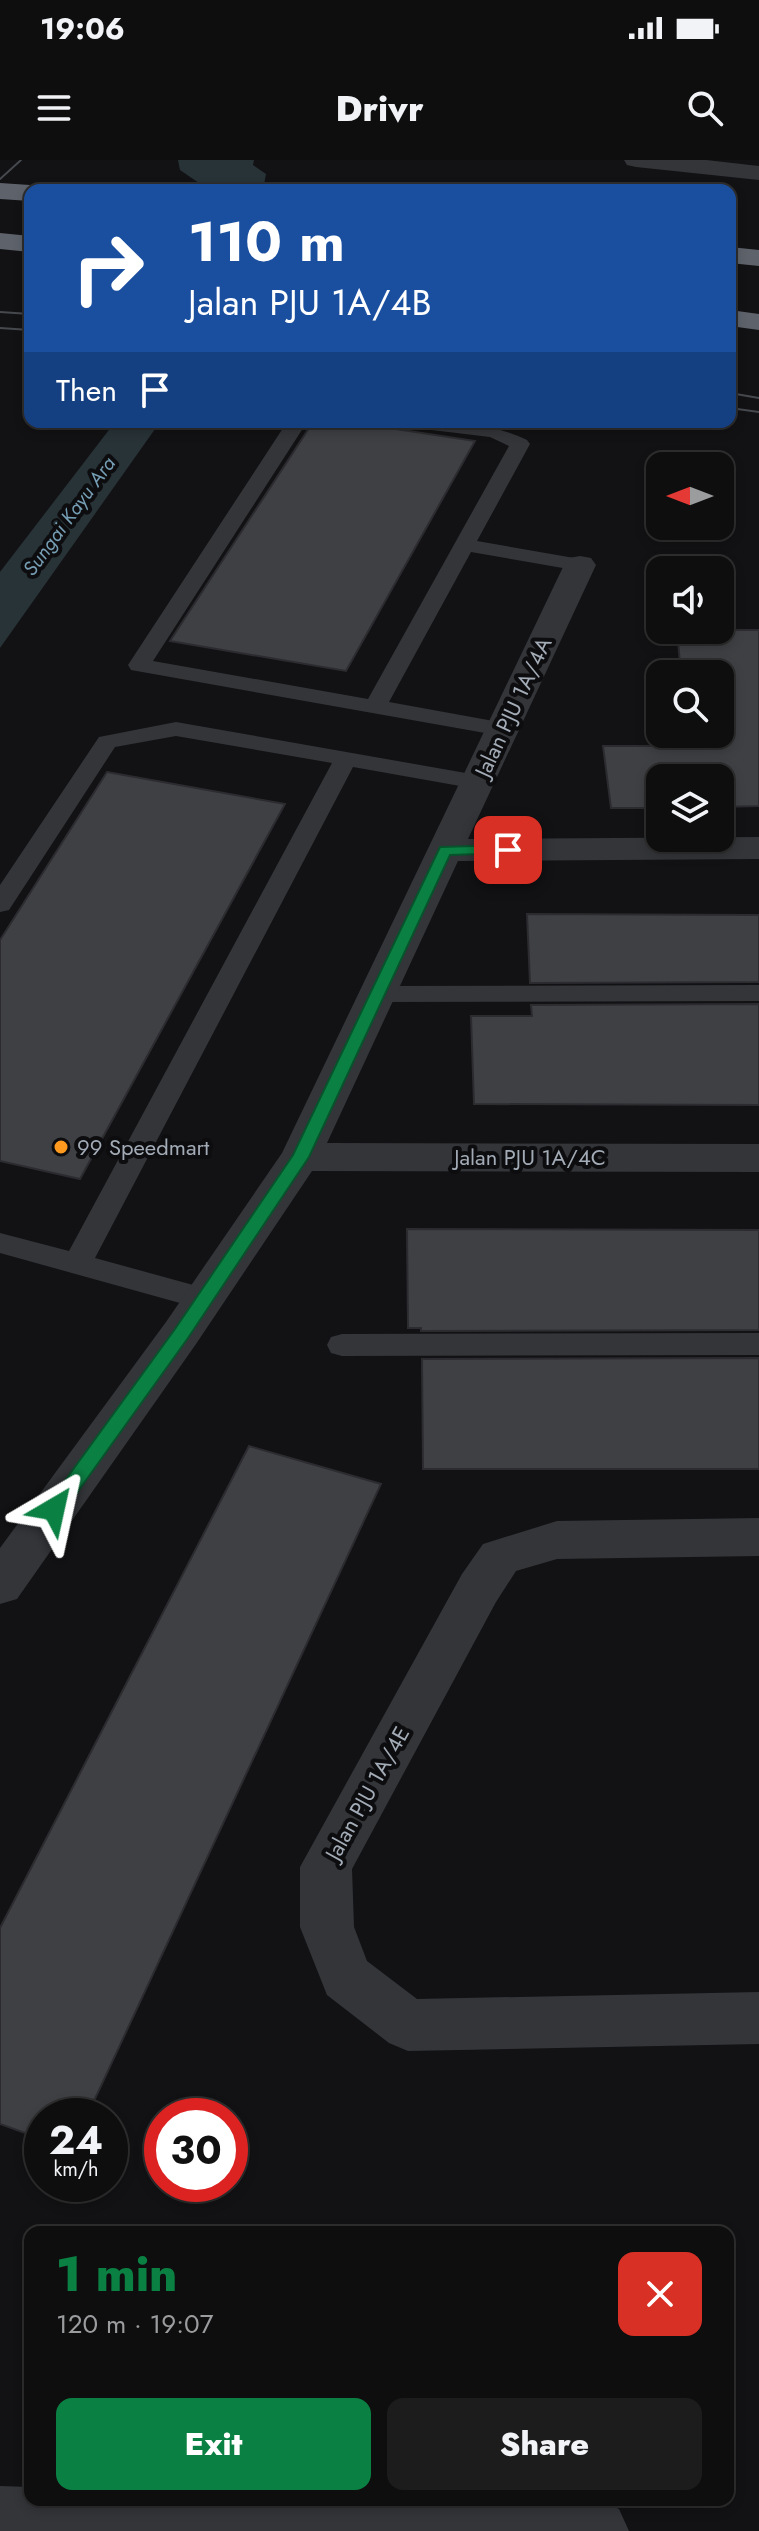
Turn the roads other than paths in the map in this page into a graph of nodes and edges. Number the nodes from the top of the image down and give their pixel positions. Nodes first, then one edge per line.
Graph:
1 (636, 160) edge
2 (759, 173) edge
3 (0, 191) edge
4 (24, 193) edge
5 (1, 242) edge
6 (24, 244) edge
7 (736, 256) edge
8 (759, 258) edge
9 (736, 319) edge
10 (759, 322) edge
11 (293, 428) edge
12 (462, 428) edge
13 (464, 545) junction
14 (580, 565) joint
15 (376, 705) junction
16 (502, 729) junction
17 (346, 759) junction
18 (477, 782) junction
19 (759, 848) edge
20 (445, 850) junction
21 (0, 904) edge
22 (759, 993) edge
23 (377, 994) junction
24 (300, 1157) junction
25 (759, 1158) edge
26 (0, 1243) edge
27 (76, 1266) junction
28 (205, 1299) junction
29 (759, 1344) edge
30 (342, 1345) dead end
31 (759, 1537) edge
32 (0, 1585) edge
33 (759, 2018) edge
34 (0, 2518) edge
35 (597, 2531) edge

1 - 2 street
3 - 4 highway
5 - 6 highway
7 - 8 highway
9 - 10 highway
11 - 15 lane
12 - 13 lane
13 - 14 lane
13 - 15 lane
14 - 16 street, Jalan PJU 1A/4A
15 - 16 lane
16 - 18 street, Jalan PJU 1A/4A
17 - 18 lane
17 - 21 lane
17 - 27 lane
18 - 20 street, Jalan PJU 1A/4A
19 - 20 street
20 - 23 street, Jalan PJU 1A/4A
22 - 23 lane
23 - 24 street, Jalan PJU 1A/4A
24 - 25 street, Jalan PJU 1A/4C
24 - 28 street, Jalan PJU 1A/4A
26 - 27 lane
27 - 28 lane
28 - 32 street, Jalan PJU 1A/4A
29 - 30 lane
31 - 33 street, Jalan PJU 1A/4E
34 - 35 street

